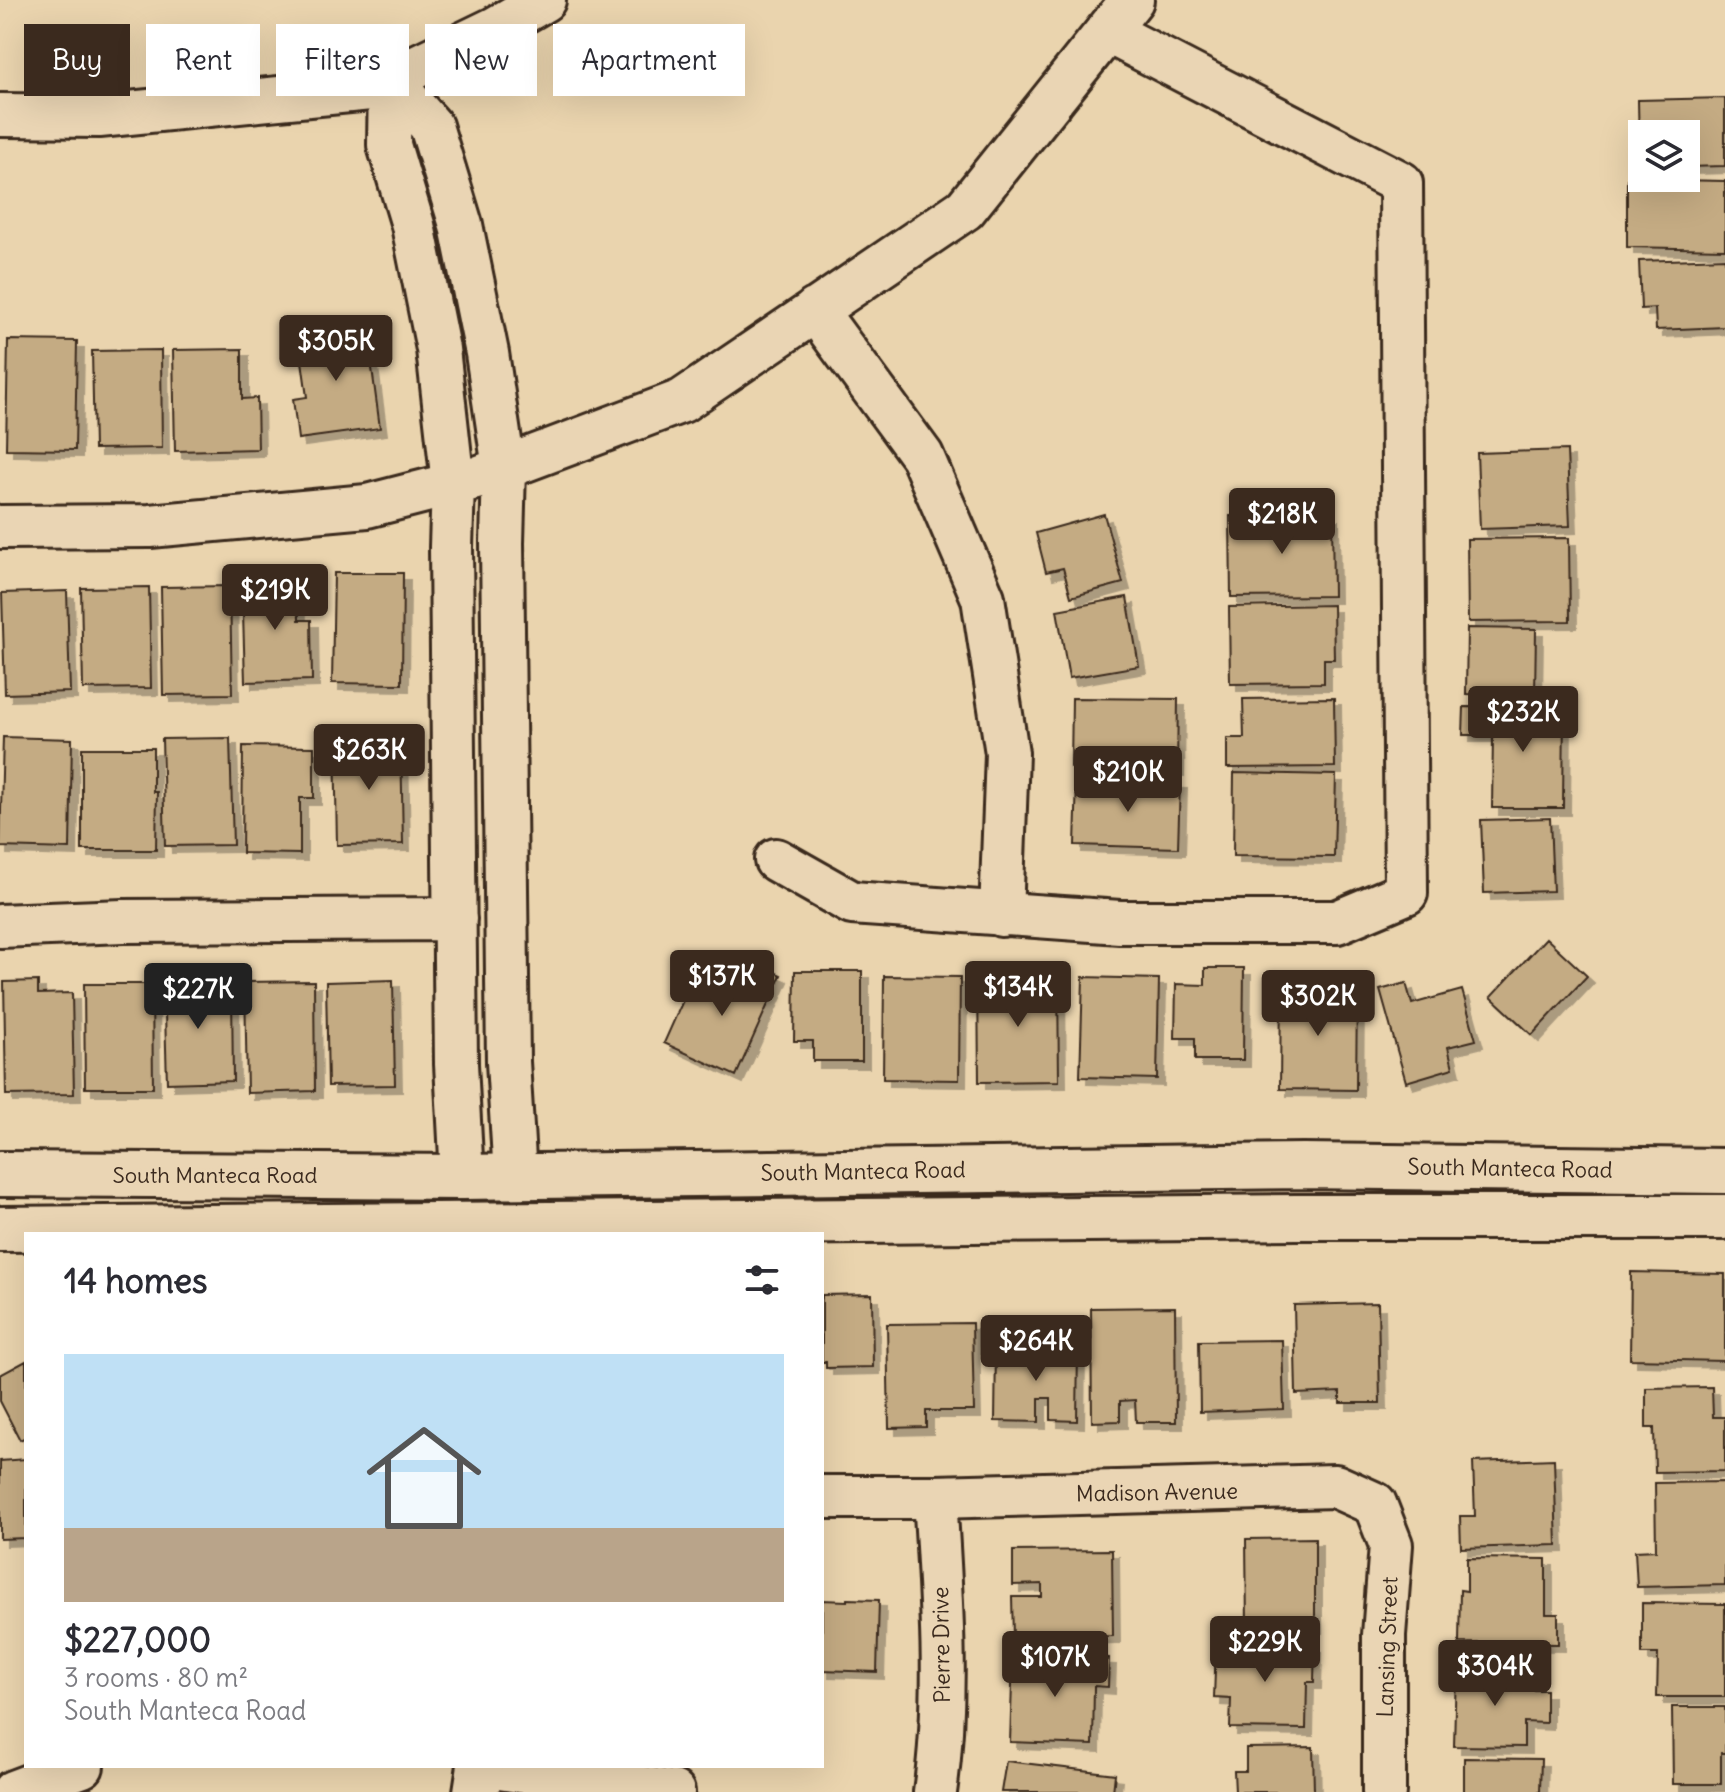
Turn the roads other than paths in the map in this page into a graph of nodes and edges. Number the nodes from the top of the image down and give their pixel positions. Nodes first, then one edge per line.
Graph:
1 (544, 0) edge
2 (1120, 16) edge
3 (409, 71) edge
4 (300, 96) edge
5 (390, 96) edge
6 (404, 96) edge
7 (0, 115) edge
8 (815, 310) junction
9 (504, 468) junction
10 (453, 484) junction
11 (0, 527) edge
12 (776, 860) dead end
13 (1001, 915) junction
14 (455, 919) junction
15 (0, 926) edge
16 (1725, 1171) edge
17 (0, 1174) edge
18 (515, 1176) junction
19 (462, 1177) junction
20 (1725, 1217) edge
21 (0, 1229) edge
22 (462, 1229) edge
23 (516, 1229) edge
24 (824, 1497) edge
25 (935, 1497) junction
26 (1375, 1504) joint
27 (77, 1768) edge
28 (482, 1768) edge
29 (497, 1768) edge
30 (13, 1792) edge
31 (476, 1792) edge
32 (673, 1792) edge
33 (935, 1792) edge
34 (1384, 1792) edge

1 - 3 street
2 - 8 street
2 - 13 street
4 - 7 street
5 - 10 street
6 - 9 street
8 - 9 street
8 - 13 street
9 - 10 street
9 - 18 street
10 - 11 street
10 - 14 street
12 - 13 street
14 - 15 street
14 - 19 street
16 - 18 street, South Manteca Road
17 - 19 street, South Manteca Road
18 - 19 street, South Manteca Road
18 - 23 street
19 - 22 street
20 - 23 street
21 - 22 street
22 - 23 street
24 - 25 street, Madison Avenue
25 - 26 street, Madison Avenue
25 - 33 street, Pierre Drive
26 - 34 street, Lansing Street
27 - 30 street
28 - 31 street
29 - 32 street

